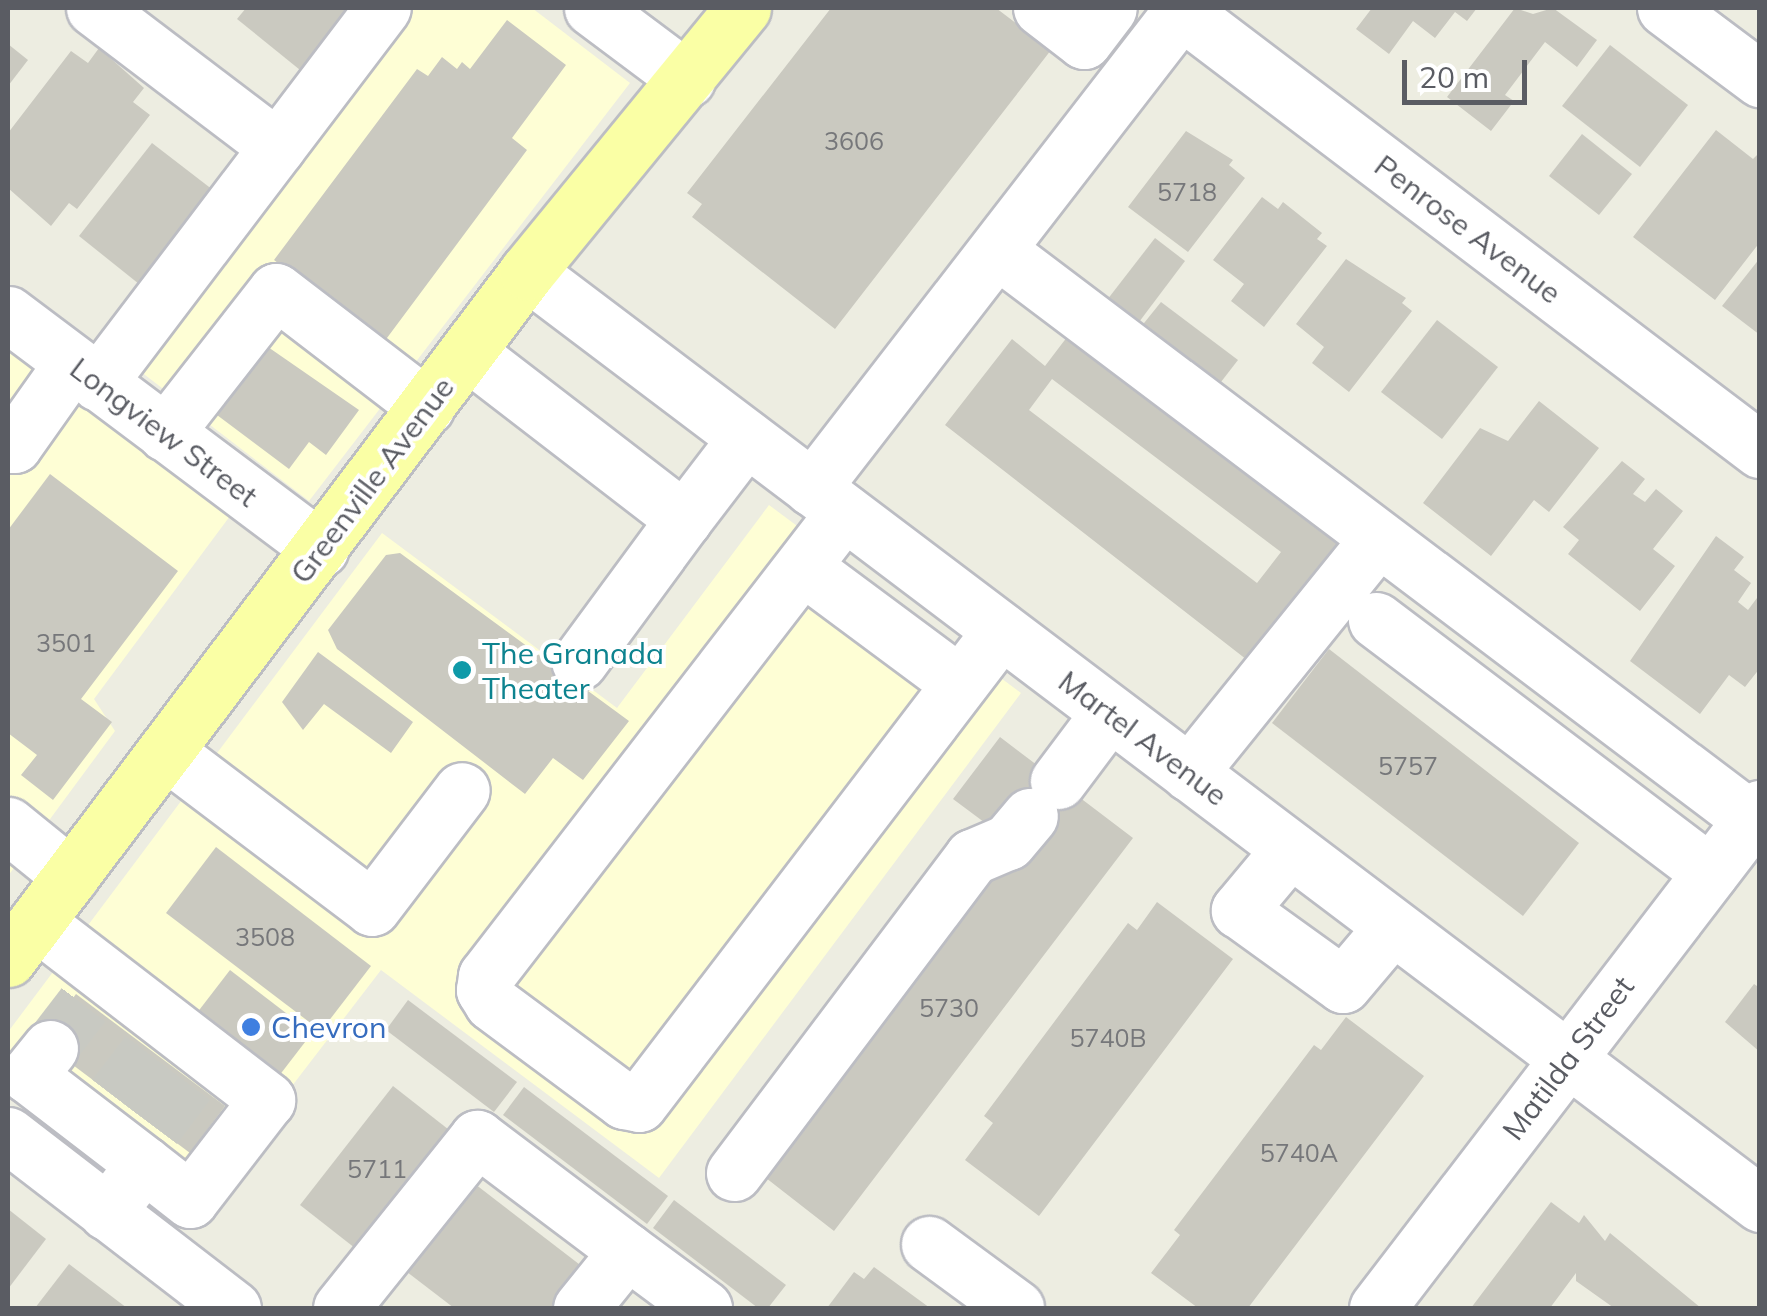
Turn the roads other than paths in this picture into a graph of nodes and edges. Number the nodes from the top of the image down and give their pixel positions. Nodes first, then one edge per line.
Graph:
1 (94, 8) edge
2 (383, 8) edge
3 (592, 8) edge
4 (743, 8) edge
5 (1041, 8) edge
6 (1109, 8) edge
7 (1666, 8) edge
8 (1179, 9) edge
9 (688, 79) junction
10 (1760, 80) edge
11 (276, 147) junction
12 (996, 250) junction
13 (527, 272) junction
14 (8, 314) edge
15 (468, 352) junction
16 (84, 373) junction
17 (427, 406) junction
18 (166, 433) junction
19 (746, 438) junction
20 (8, 445) edge
21 (1760, 450) edge
22 (828, 500) junction
23 (684, 519) junction
24 (1377, 540) junction
25 (321, 549) junction
26 (803, 567) junction
27 (924, 573) junction
28 (1376, 620) dead end
29 (885, 628) junction
30 (1000, 630) junction
31 (579, 662) dead end
32 (959, 683) junction
33 (1109, 712) junction
34 (166, 752) junction
35 (1189, 773) junction
36 (462, 790) dead end
37 (1757, 818) edge
38 (8, 826) edge
39 (1290, 849) junction
40 (1710, 873) junction
41 (72, 876) junction
42 (1392, 927) junction
43 (22, 940) edge
44 (1567, 1058) junction
45 (117, 1121) junction
46 (14, 1140) edge
47 (734, 1173) dead end
48 (1760, 1204) edge
49 (107, 1212) junction
50 (929, 1244) dead end
51 (627, 1251) junction
52 (232, 1308) edge
53 (340, 1308) edge
54 (581, 1308) edge
55 (704, 1308) edge
56 (1016, 1308) edge
57 (1377, 1308) edge

1 - 11 street
2 - 11 street
3 - 9 street
4 - 9 main road, Greenville Avenue
5 - 6 street
7 - 10 street
8 - 12 street
8 - 21 street, Penrose Avenue
9 - 13 main road, Greenville Avenue
11 - 16 street
12 - 22 street
12 - 24 street
13 - 15 main road, Greenville Avenue
13 - 19 street, Martel Avenue
14 - 16 street, Longview Street
15 - 17 main road, Greenville Avenue
15 - 23 street
16 - 18 street, Longview Street
16 - 20 street
17 - 18 street
17 - 25 main road, Greenville Avenue
18 - 25 street, Longview Street
19 - 22 street, Martel Avenue
19 - 23 street
22 - 26 street
22 - 27 street, Martel Avenue
23 - 31 street
24 - 35 street
24 - 37 street
25 - 34 main road, Greenville Avenue
26 - 29 street
26 - 32 street
27 - 29 street
27 - 30 street, Martel Avenue
28 - 40 street
29 - 32 street
30 - 32 street
30 - 33 street, Martel Avenue
33 - 35 street, Martel Avenue
33 - 47 street
34 - 36 street
34 - 41 main road, Greenville Avenue
35 - 39 street, Martel Avenue
37 - 40 street, Matilda Street
38 - 41 street
39 - 42 street, Martel Avenue
39 - 42 street
40 - 44 street, Matilda Street
41 - 43 main road, Greenville Avenue
42 - 44 street, Martel Avenue
43 - 45 street
44 - 48 street, Martel Avenue
44 - 57 street, Matilda Street
45 - 46 street
45 - 49 street
46 - 49 street
49 - 52 street
50 - 56 street
51 - 53 street
51 - 54 street
51 - 55 street

